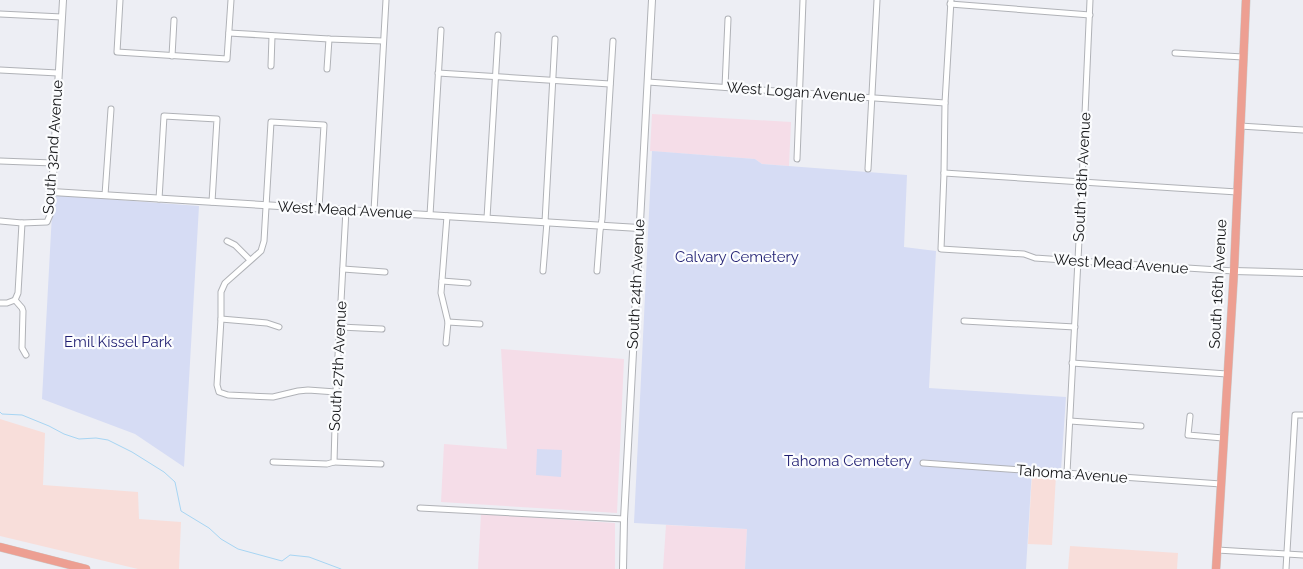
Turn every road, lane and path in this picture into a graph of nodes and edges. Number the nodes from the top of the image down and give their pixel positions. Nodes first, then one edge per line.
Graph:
1 (63, 0) edge
2 (120, 0) edge
3 (231, 0) edge
4 (386, 0) edge
5 (652, 0) edge
6 (803, 0) edge
7 (877, 0) edge
8 (1090, 0) edge
9 (1246, 0) edge
10 (950, 2) edge
11 (0, 14) edge
12 (1090, 15) junction
13 (62, 17) junction
14 (728, 19) dead end
15 (174, 20) dead end
16 (441, 30) dead end
17 (229, 33) junction
18 (498, 35) dead end
19 (272, 36) junction
20 (329, 39) junction
21 (555, 39) dead end
22 (383, 41) junction
23 (613, 41) dead end
24 (1175, 53) dead end
25 (172, 56) junction
26 (1243, 57) junction
27 (271, 66) dead end
28 (327, 69) dead end
29 (0, 70) edge
30 (58, 72) junction
31 (438, 73) junction
32 (495, 77) junction
33 (553, 80) junction
34 (648, 82) junction
35 (610, 84) junction
36 (725, 87) junction
37 (800, 92) junction
38 (872, 98) junction
39 (945, 103) junction
40 (111, 109) dead end
41 (1240, 126) junction
42 (1303, 130) edge
43 (797, 158) dead end
44 (0, 160) edge
45 (53, 163) junction
46 (868, 168) dead end
47 (944, 173) junction
48 (1082, 182) junction
49 (52, 192) junction
50 (1237, 192) junction
51 (105, 195) junction
52 (159, 199) junction
53 (212, 202) junction
54 (266, 205) junction
55 (319, 208) junction
56 (346, 210) junction
57 (374, 211) junction
58 (430, 215) junction
59 (447, 216) junction
60 (487, 218) junction
61 (0, 221) edge
62 (546, 222) junction
63 (22, 223) junction
64 (601, 225) junction
65 (639, 228) junction
66 (227, 241) dead end
67 (250, 260) junction
68 (1078, 261) junction
69 (343, 269) junction
70 (544, 271) dead end
71 (597, 271) dead end
72 (1234, 271) junction
73 (385, 272) dead end
74 (1303, 273) edge
75 (442, 281) junction
76 (468, 283) dead end
77 (15, 300) junction
78 (0, 303) edge
79 (221, 319) junction
80 (964, 321) dead end
81 (448, 322) junction
82 (480, 324) dead end
83 (340, 327) junction
84 (1075, 327) junction
85 (279, 328) dead end
86 (382, 329) dead end
87 (446, 343) dead end
88 (26, 355) dead end
89 (1072, 363) junction
90 (1227, 374) junction
91 (336, 392) junction
92 (1303, 415) edge
93 (1190, 416) dead end
94 (1070, 421) junction
95 (1141, 426) dead end
96 (1223, 438) junction
97 (273, 462) dead end
98 (334, 462) junction
99 (924, 463) dead end
100 (381, 464) dead end
101 (1067, 473) junction
102 (1221, 484) junction
103 (420, 508) dead end
104 (624, 519) junction
105 (0, 547) edge
106 (1217, 550) junction
107 (1287, 554) junction
108 (1303, 555) edge
109 (86, 569) edge
110 (623, 569) edge
111 (1216, 569) edge
112 (1286, 569) edge

1 - 13 street, South 32nd Avenue
2 - 25 street
3 - 17 street
4 - 22 street
5 - 34 street, South 24th Avenue
6 - 37 street
7 - 38 street
8 - 12 street, South 18th Avenue
9 - 26 main road, South 16th Avenue
10 - 12 street
10 - 39 street
11 - 13 street
12 - 48 street, South 18th Avenue
13 - 30 street, South 32nd Avenue
14 - 36 street
15 - 25 street
16 - 31 street
17 - 19 street
17 - 25 street
18 - 32 street
19 - 20 street
19 - 27 street
20 - 22 street
20 - 28 street
21 - 33 street
22 - 57 street
23 - 35 street
24 - 26 street
26 - 41 main road, South 16th Avenue
29 - 30 street
30 - 45 street, South 32nd Avenue
31 - 32 street
31 - 58 street
32 - 33 street
32 - 60 street
33 - 35 street
33 - 62 street
34 - 36 street, West Logan Avenue
34 - 65 street, South 24th Avenue
35 - 64 street
36 - 37 street, West Logan Avenue
37 - 38 street, West Logan Avenue
37 - 43 street
38 - 39 street, West Logan Avenue
38 - 46 street
39 - 47 street
40 - 51 street
41 - 42 street
41 - 50 main road, South 16th Avenue
44 - 45 street
45 - 49 street, South 32nd Avenue
47 - 48 street
47 - 68 street, West Mead Avenue
48 - 50 street
48 - 68 street, South 18th Avenue
49 - 51 street, West Mead Avenue
49 - 63 street, South 32nd Avenue
50 - 72 main road, South 16th Avenue
51 - 52 street, West Mead Avenue
52 - 53 street, West Mead Avenue
52 - 53 street
53 - 54 street, West Mead Avenue
54 - 55 street, West Mead Avenue
54 - 55 street
54 - 67 street
55 - 56 street, West Mead Avenue
56 - 57 street, West Mead Avenue
56 - 69 street, South 27th Avenue
57 - 58 street, West Mead Avenue
58 - 59 street, West Mead Avenue
59 - 60 street, West Mead Avenue
59 - 75 street
60 - 62 street, West Mead Avenue
61 - 63 street
62 - 64 street, West Mead Avenue
62 - 70 street
63 - 77 street, South 32nd Avenue
64 - 65 street, West Mead Avenue
64 - 71 street
65 - 104 street, South 24th Avenue
66 - 67 street
67 - 79 street
68 - 72 street, West Mead Avenue
68 - 84 street, South 18th Avenue
69 - 73 street
69 - 83 street, South 27th Avenue
72 - 74 street, West Mead Avenue
72 - 90 main road, South 16th Avenue
75 - 76 street
75 - 81 street
77 - 78 street
77 - 88 street, South 32nd Avenue
79 - 85 street
79 - 91 street
80 - 84 street
81 - 82 street
81 - 87 street
83 - 86 street
83 - 91 street, South 27th Avenue
84 - 89 street, South 18th Avenue
89 - 90 street
89 - 94 street, South 18th Avenue
90 - 96 main road, South 16th Avenue
91 - 98 street, South 27th Avenue
92 - 107 street
93 - 96 street
94 - 95 street
94 - 101 street, South 18th Avenue
96 - 102 main road, South 16th Avenue
97 - 98 street
98 - 100 street
99 - 101 street, Tahoma Avenue
101 - 102 street, Tahoma Avenue
102 - 106 main road, South 16th Avenue
103 - 104 street
104 - 110 street, South 24th Avenue
105 - 109 main road
106 - 107 street
106 - 111 main road, South 16th Avenue
107 - 108 street
107 - 112 street

